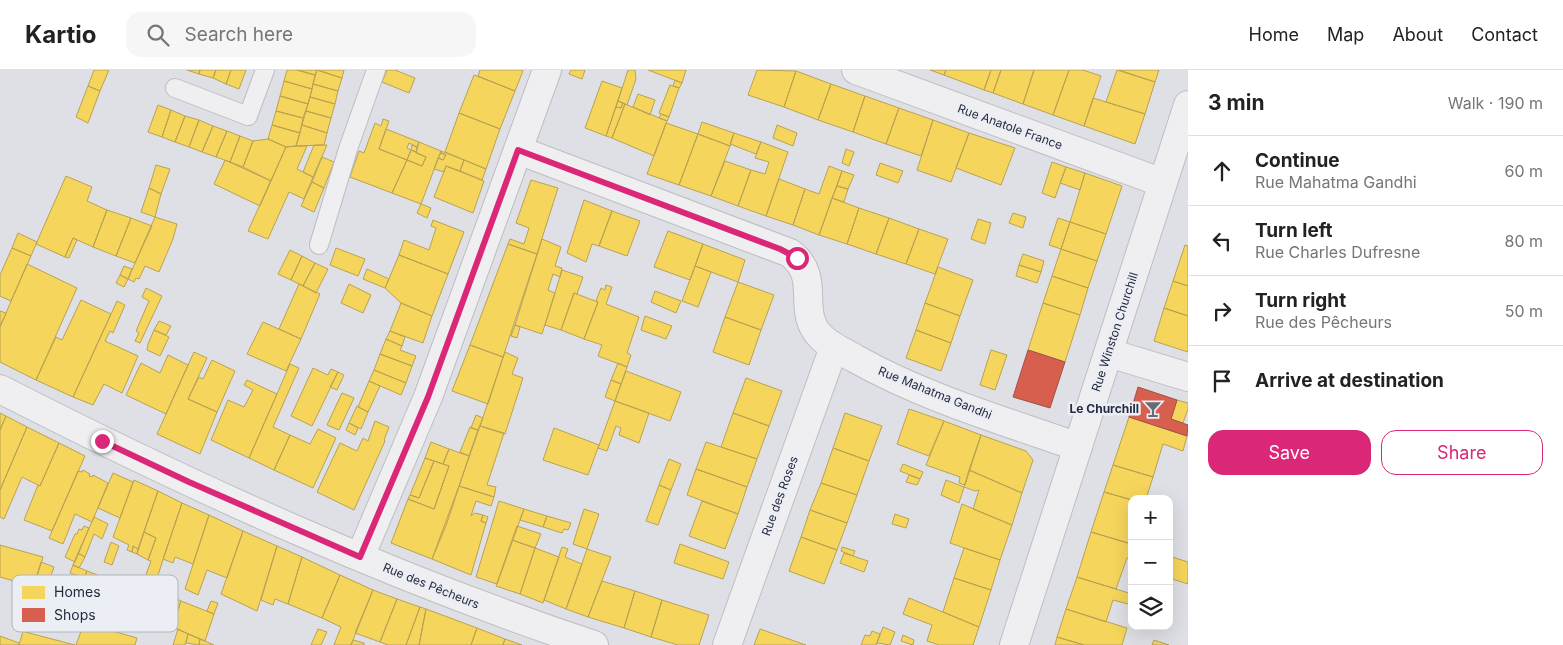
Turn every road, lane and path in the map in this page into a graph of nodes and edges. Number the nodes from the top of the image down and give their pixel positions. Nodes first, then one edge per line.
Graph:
1 (265, 70) edge
2 (376, 70) edge
3 (547, 70) edge
4 (856, 70) edge
5 (175, 88) dead end
6 (1186, 118) edge
7 (518, 150) junction
8 (1163, 183) junction
9 (319, 245) dead end
10 (834, 347) junction
11 (1109, 353) junction
12 (1188, 377) edge
13 (0, 389) edge
14 (1078, 447) junction
15 (360, 557) junction
16 (594, 645) edge
17 (727, 645) edge
18 (1014, 645) edge

1 - 5 lane
2 - 9 lane
3 - 7 street
4 - 8 street, Rue Anatole France
6 - 8 street, Rue Winston Churchill
7 - 10 street, Rue Mahatma Gandhi
7 - 15 street
8 - 11 street, Rue Winston Churchill
10 - 14 street, Rue Mahatma Gandhi
10 - 17 street, Rue des Roses
11 - 12 street
11 - 14 street, Rue Winston Churchill
13 - 15 street, Rue des Pêcheurs
14 - 18 street, Rue Winston Churchill
15 - 16 street, Rue des Pêcheurs

